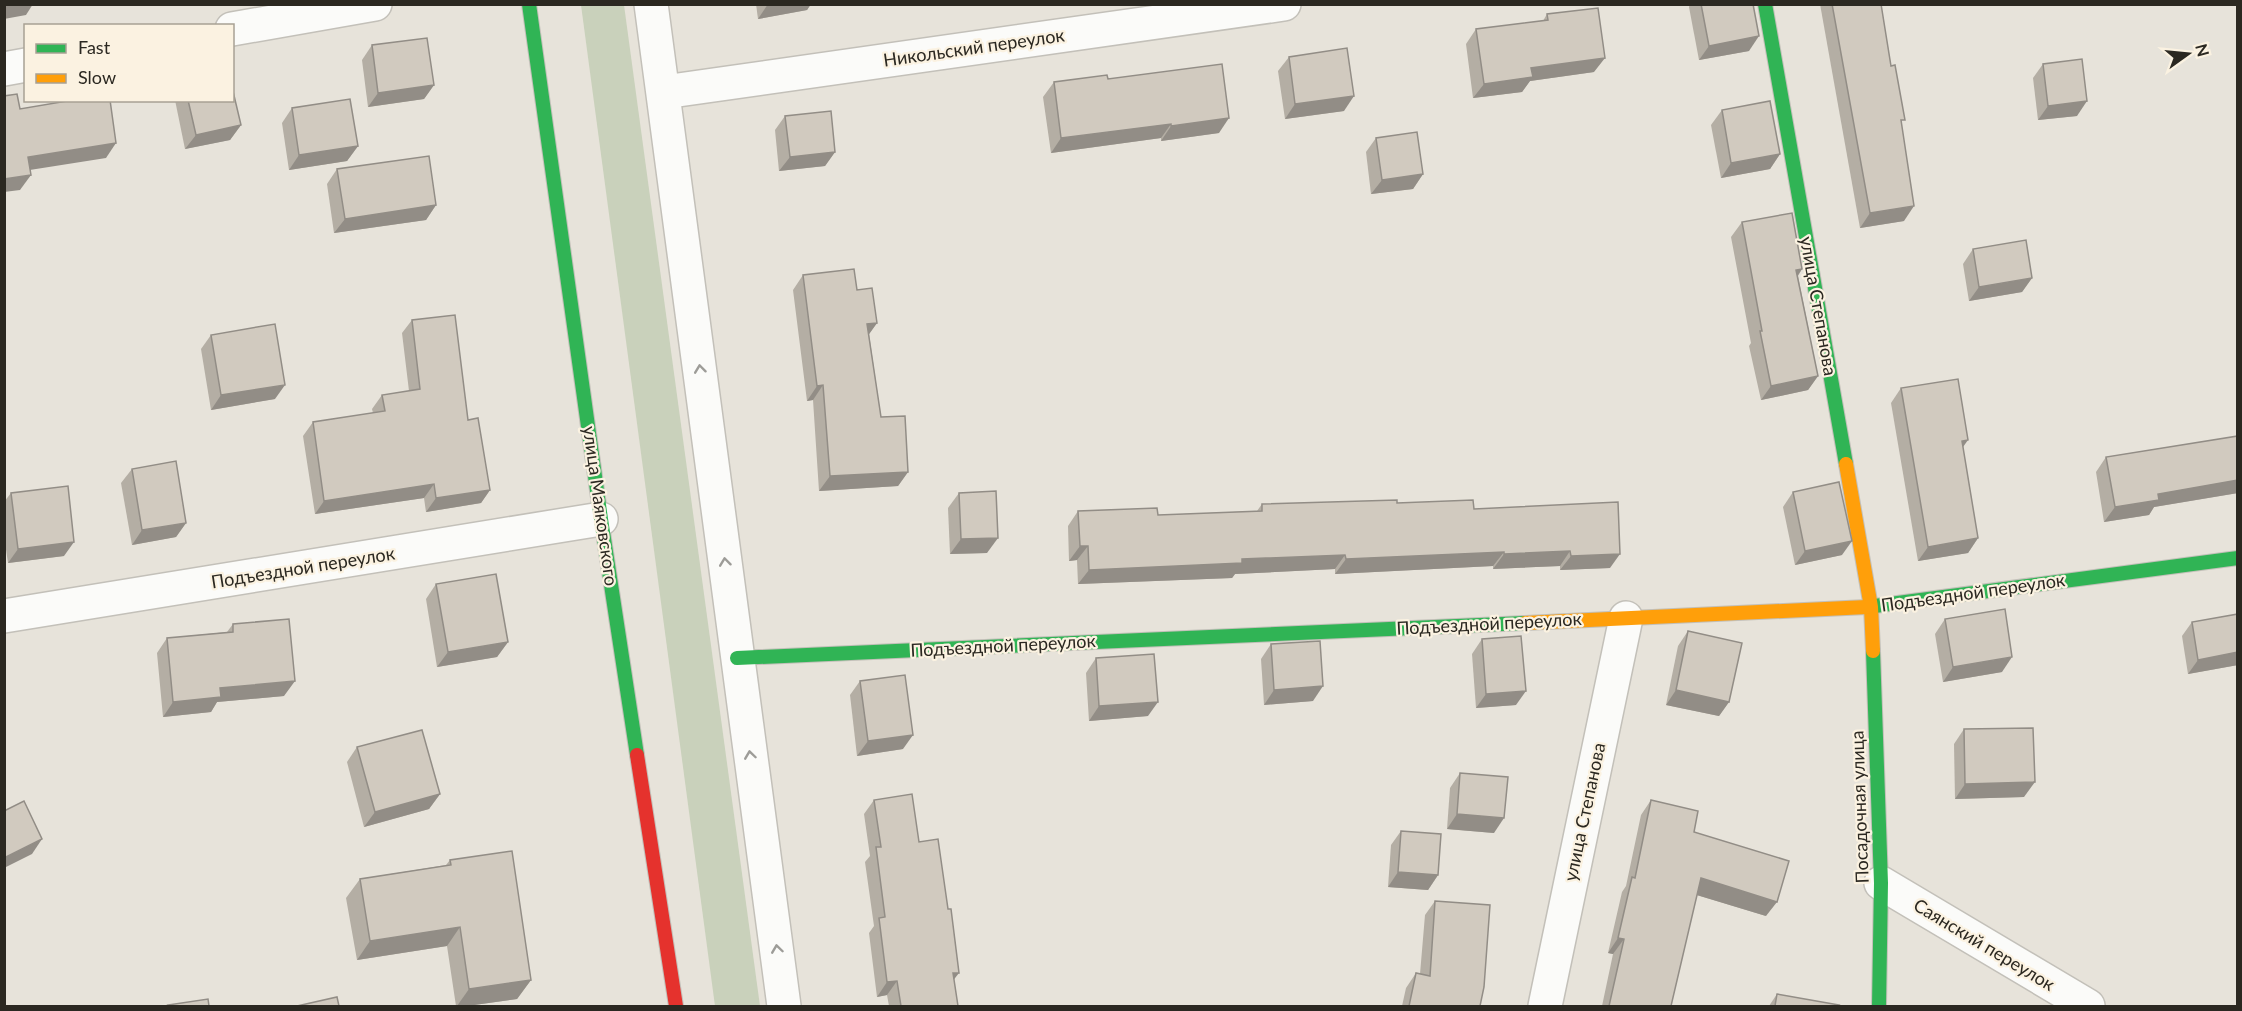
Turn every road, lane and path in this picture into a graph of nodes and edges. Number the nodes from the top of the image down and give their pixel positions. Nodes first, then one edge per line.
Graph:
1 (375, 4) edge
2 (529, 4) edge
3 (651, 4) edge
4 (1284, 4) edge
5 (1765, 4) edge
6 (234, 29) edge
7 (24, 65) edge
8 (4, 69) edge
9 (664, 92) junction
10 (601, 519) junction
11 (2238, 558) edge
12 (1871, 607) junction
13 (4, 616) edge
14 (1626, 618) junction
15 (737, 658) junction
16 (1881, 883) junction
17 (676, 1006) edge
18 (784, 1006) edge
19 (1545, 1006) edge
20 (1879, 1006) edge
21 (2088, 1006) edge

1 - 6 street
2 - 10 street, улица Маяковского
3 - 9 street
4 - 9 street, Никольский переулок
5 - 12 street, улица Степанова
7 - 8 street
15 -> 9 street
10 - 13 street, Подъездной переулок
10 - 17 street, улица Маяковского
11 - 12 street, Подъездной переулок
12 - 14 street, Подъездной переулок
12 - 16 street, Посадочная улица
14 - 15 street, Подъездной переулок
14 - 19 street, улица Степанова
18 -> 15 street
16 - 20 street, Посадочная улица
16 - 21 street, Саянский переулок

